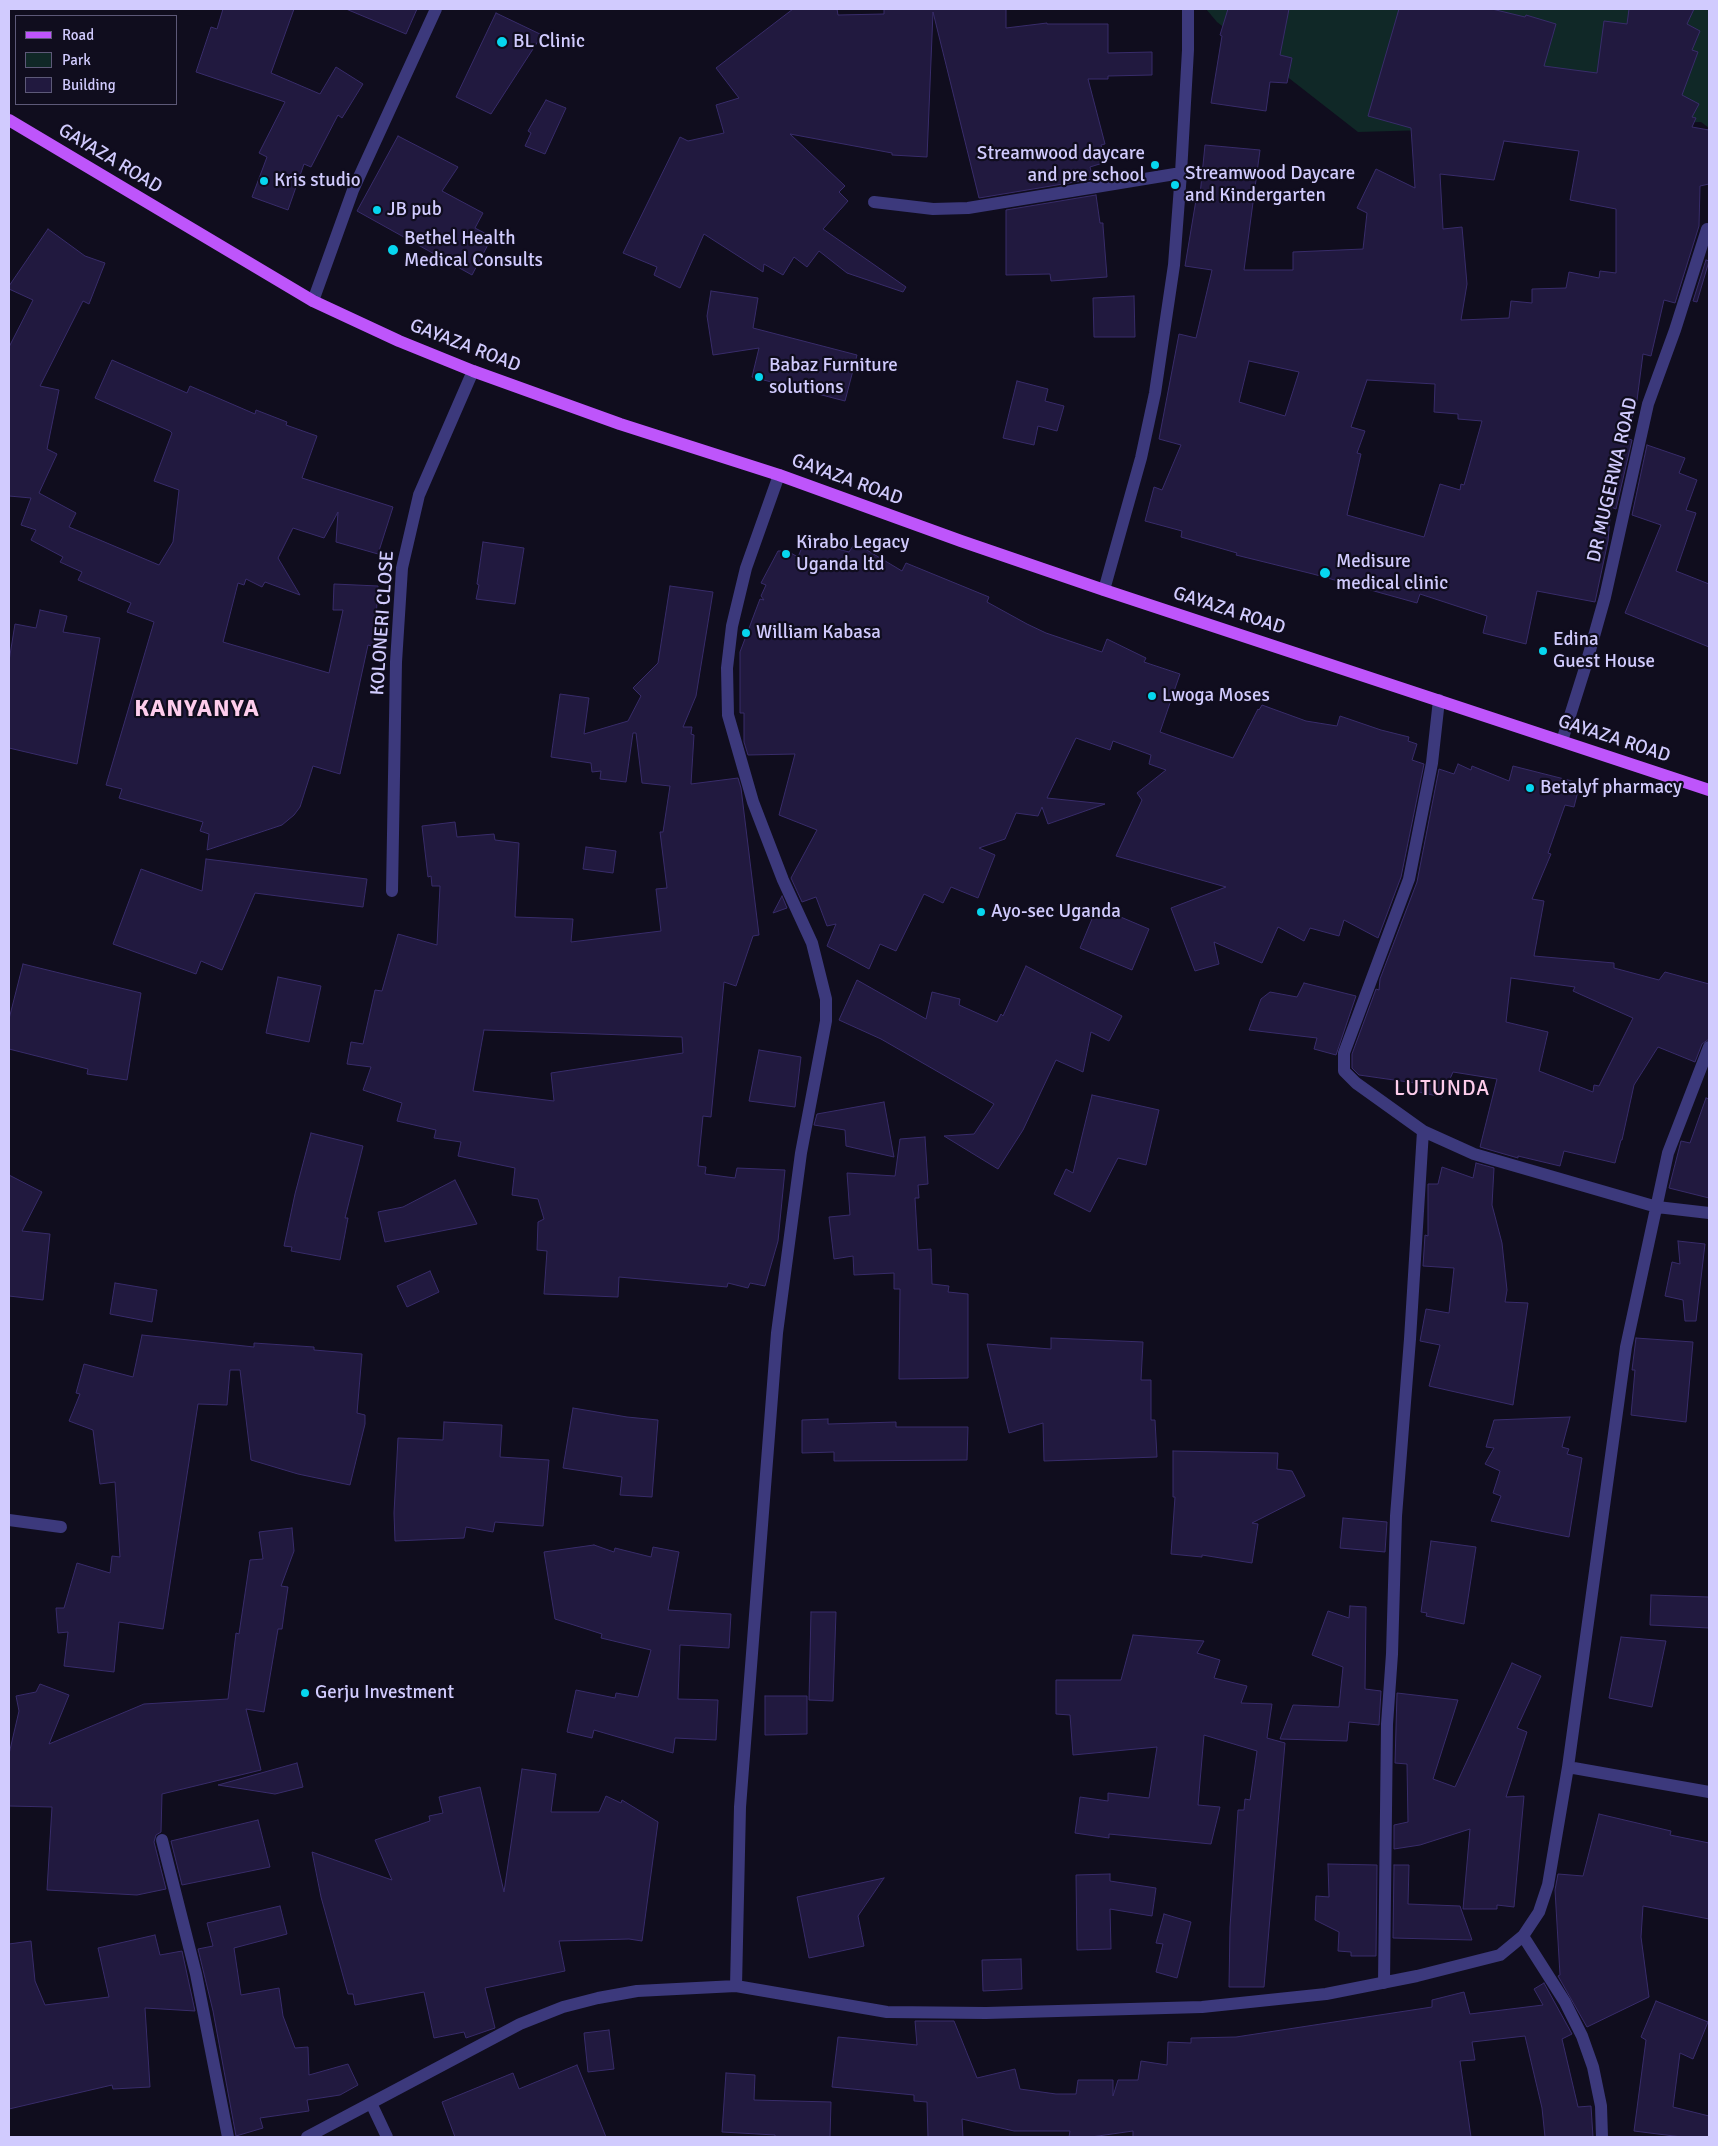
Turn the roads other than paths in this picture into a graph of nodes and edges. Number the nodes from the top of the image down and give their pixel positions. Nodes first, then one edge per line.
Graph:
1 (436, 9) edge
2 (1188, 9) edge
3 (9, 120) edge
4 (1181, 173) junction
5 (874, 202) dead end
6 (1707, 229) dead end
7 (313, 301) junction
8 (473, 371) junction
9 (779, 475) junction
10 (1104, 590) junction
11 (1439, 700) junction
12 (1562, 741) junction
13 (1709, 790) edge
14 (392, 891) dead end
15 (1709, 1047) edge
16 (1423, 1131) junction
17 (1657, 1207) junction
18 (1709, 1213) edge
19 (9, 1520) edge
20 (62, 1527) dead end
21 (1568, 1767) junction
22 (1709, 1792) edge
23 (162, 1840) dead end
24 (1524, 1936) junction
25 (1384, 1983) junction
26 (736, 1986) junction
27 (371, 2103) junction
28 (228, 2137) edge
29 (307, 2137) edge
30 (386, 2137) edge
31 (1602, 2137) edge

1 - 7 street
2 - 4 street
3 - 7 main road, GAYAZA ROAD
4 - 5 street
4 - 10 street
6 - 12 street, DR MUGERWA ROAD
7 - 8 main road, GAYAZA ROAD
8 - 9 main road, GAYAZA ROAD
8 - 14 street, KOLONERI CLOSE
9 - 10 main road, GAYAZA ROAD
9 - 26 street
10 - 11 main road, GAYAZA ROAD
11 - 12 main road, GAYAZA ROAD
11 - 16 street
12 - 13 main road, GAYAZA ROAD
15 - 17 street
16 - 17 street
16 - 25 street
17 - 18 street
17 - 21 street
19 - 20 street
21 - 22 street
21 - 24 street
23 - 28 street
24 - 25 street
24 - 31 street
25 - 26 street
26 - 27 street
27 - 29 street
27 - 30 street

